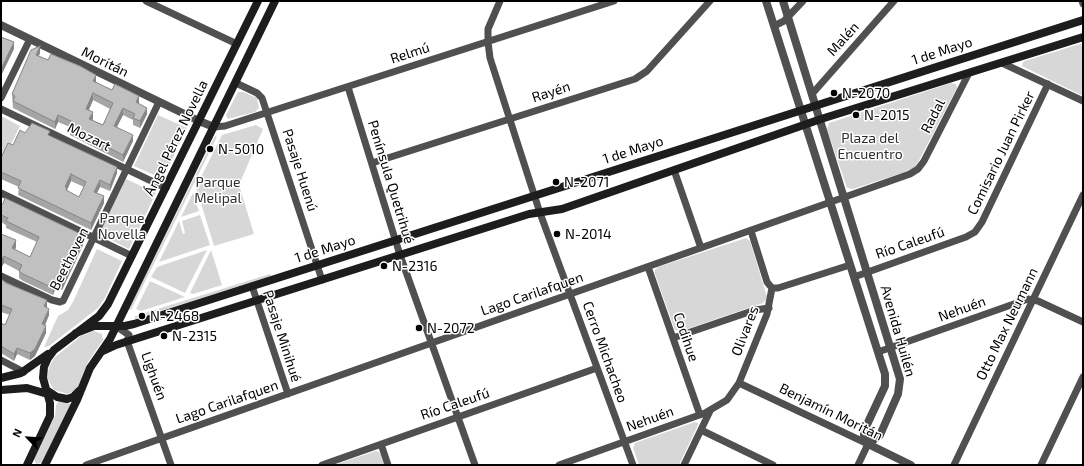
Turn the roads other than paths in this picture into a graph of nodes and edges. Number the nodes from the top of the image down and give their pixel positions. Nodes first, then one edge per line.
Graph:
1 (146, 1) edge
2 (258, 1) edge
3 (276, 1) edge
4 (500, 1) edge
5 (614, 1) edge
6 (710, 1) edge
7 (766, 1) edge
8 (783, 1) edge
9 (803, 1) edge
10 (894, 1) edge
11 (1082, 1) edge
12 (1083, 4) edge
13 (788, 17) junction
14 (1083, 20) edge
15 (1, 25) edge
16 (774, 26) junction
17 (1083, 37) edge
18 (30, 39) junction
19 (488, 42) junction
20 (237, 44) junction
21 (1002, 63) junction
22 (969, 73) junction
23 (236, 83) junction
24 (1048, 84) junction
25 (348, 87) junction
26 (812, 94) junction
27 (1, 98) edge
28 (1083, 101) edge
29 (159, 102) junction
30 (816, 105) junction
31 (1, 109) edge
32 (800, 110) junction
33 (267, 112) junction
34 (509, 119) junction
35 (821, 120) junction
36 (199, 122) junction
37 (805, 125) junction
38 (214, 127) junction
39 (372, 163) junction
40 (918, 169) joint
41 (127, 170) junction
42 (674, 170) junction
43 (166, 188) junction
44 (1, 193) edge
45 (1083, 195) edge
46 (534, 196) junction
47 (844, 196) junction
48 (830, 203) junction
49 (540, 213) junction
50 (751, 231) junction
51 (975, 232) joint
52 (94, 238) junction
53 (397, 240) junction
54 (701, 248) junction
55 (400, 255) junction
56 (132, 256) junction
57 (317, 265) junction
58 (850, 265) junction
59 (648, 267) junction
60 (867, 272) junction
61 (1, 276) edge
62 (854, 277) junction
63 (322, 280) junction
64 (252, 286) junction
65 (772, 288) junction
66 (570, 295) junction
67 (1033, 299) junction
68 (256, 300) junction
69 (769, 308) junction
70 (1083, 322) edge
71 (116, 326) junction
72 (76, 334) junction
73 (673, 338) junction
74 (127, 341) junction
75 (432, 343) junction
76 (890, 348) junction
77 (54, 350) junction
78 (100, 352) junction
79 (878, 352) junction
80 (1, 360) edge
81 (597, 368) junction
82 (24, 372) junction
83 (1083, 377) edge
84 (1, 378) edge
85 (739, 383) junction
86 (84, 384) junction
87 (1, 390) edge
88 (49, 392) junction
89 (288, 394) junction
90 (710, 411) junction
91 (700, 415) junction
92 (458, 417) junction
93 (701, 430) junction
94 (162, 438) junction
95 (624, 442) junction
96 (381, 444) junction
97 (868, 444) junction
98 (27, 465) edge
99 (45, 465) edge
100 (86, 465) edge
101 (171, 465) edge
102 (322, 465) edge
103 (388, 465) edge
104 (475, 465) edge
105 (559, 465) edge
106 (633, 465) edge
107 (684, 465) edge
108 (773, 465) edge
109 (858, 465) edge
110 (911, 465) edge
111 (954, 465) edge
112 (1041, 465) edge

1 - 20 street
2 - 20 main road, Ángel Pérez Novella
3 - 23 main road, Ángel Pérez Novella
4 - 19 street, Cerro Michacheo
5 - 19 street, Relmú
6 - 34 street, Rayén
7 - 16 street, Avenida Huilén
8 - 13 street, Avenida Huilén
9 - 13 street
10 - 26 street, Malén
11 - 12 street
13 - 16 street
13 - 26 street, Avenida Huilén
14 - 30 main road, 1 de Mayo
15 - 18 street, Moritán
16 - 32 street, Avenida Huilén
17 - 21 main road, 1 de Mayo
18 - 27 street
18 - 29 street, Moritán
19 - 25 street, Relmú
19 - 34 street, Cerro Michacheo
20 - 36 main road, Ángel Pérez Novella
21 - 22 main road, 1 de Mayo
21 - 24 street
22 - 35 main road, 1 de Mayo
22 - 40 street, Radal
23 - 33 street, Pasaje Huenú
23 - 38 main road, Ángel Pérez Novella
24 - 28 street
24 - 51 street, Comisario Juan Pirker
25 - 33 street, Relmú
25 - 39 street, Península Quetrihué
26 - 30 street, Avenida Huilén
29 - 36 street, Moritán
29 - 41 street, Beethoven
30 - 32 main road, 1 de Mayo
30 - 35 street, Avenida Huilén
31 - 41 street, Mozart
32 - 37 street, Avenida Huilén
32 - 46 main road, 1 de Mayo
33 - 38 street, Relmú
33 - 57 street, Pasaje Huenú
34 - 39 street, Rayén
34 - 46 street, Cerro Michacheo
35 - 37 main road, 1 de Mayo
35 - 47 street, Avenida Huilén
36 - 38 street
36 - 43 main road, Ángel Pérez Novella
37 - 42 main road, 1 de Mayo
37 - 48 street, Avenida Huilén
38 - 71 main road, Ángel Pérez Novella
39 - 53 street, Península Quetrihué
40 - 47 street, Lago Carilafquen
41 - 43 street, Mozart
41 - 52 street, Beethoven
42 - 49 main road, 1 de Mayo
42 - 54 street
43 - 56 main road, Ángel Pérez Novella
44 - 52 street
45 - 67 street, Otto Max Neumann
46 - 49 street, Cerro Michacheo
46 - 53 main road, 1 de Mayo
47 - 48 street, Lago Carilafquen
47 - 60 street, Avenida Huilén
48 - 50 street, Lago Carilafquen
48 - 58 street, Avenida Huilén
49 - 55 main road, 1 de Mayo
49 - 66 street, Cerro Michacheo
50 - 54 street, Lago Carilafquen
50 - 65 street
51 - 60 street, Río Caleufú
52 - 56 street
52 - 61 street, Beethoven
53 - 55 street, Península Quetrihué
53 - 57 main road, 1 de Mayo
54 - 59 street, Lago Carilafquen
55 - 63 main road, 1 de Mayo
55 - 75 street, Península Quetrihué
56 - 72 main road, Ángel Pérez Novella
57 - 63 street, Pasaje Huenú
57 - 64 main road, 1 de Mayo
58 - 62 street, Avenida Huilén
58 - 65 street
59 - 66 street, Lago Carilafquen
59 - 73 street, Codihue
60 - 62 street, Río Caleufú
60 - 76 street, Avenida Huilén
62 - 79 street, Avenida Huilén
63 - 68 main road, 1 de Mayo
64 - 68 street, Pasaje Minihué
64 - 71 main road, 1 de Mayo
65 - 69 street, Olivares
66 - 75 street, Lago Carilafquen
66 - 81 street, Cerro Michacheo
67 - 70 street
67 - 76 street, Nehuén
67 - 111 street, Otto Max Neumann
68 - 74 main road, 1 de Mayo
68 - 89 street, Pasaje Minihué
69 - 73 street
69 - 85 street, Olivares
71 - 72 main road, 1 de Mayo
71 - 74 street, Lighuén
71 - 78 main road, Ángel Pérez Novella
72 - 77 main road, Ángel Pérez Novella
73 - 91 street, Codihue
74 - 78 main road, 1 de Mayo
74 - 94 street, Lighuén
75 - 89 street, Lago Carilafquen
75 - 92 street, Península Quetrihué
76 - 79 street, Nehuén
76 - 97 street, Avenida Huilén
77 - 82 main road
77 - 88 main road, Ángel Pérez Novella
78 - 86 main road, Ángel Pérez Novella
79 - 97 street, Avenida Huilén
80 - 82 street
81 - 92 street, Río Caleufú
81 - 95 street, Cerro Michacheo
82 - 84 main road
83 - 112 street
85 - 90 street, Nehuén
85 - 97 street, Benjamín Moritán
86 - 88 main road
86 - 99 main road, Ángel Pérez Novella
87 - 88 main road
88 - 98 main road, Ángel Pérez Novella
89 - 94 street, Lago Carilafquen
90 - 91 street, Nehuén
90 - 93 street
91 - 95 street, Nehuén
92 - 96 street, Río Caleufú
92 - 104 street, Península Quetrihué
93 - 107 street
93 - 108 street
94 - 100 street, Lago Carilafquen
94 - 101 street, Lighuén
95 - 105 street, Nehuén
95 - 106 street, Cerro Michacheo
96 - 102 street, Río Caleufú
96 - 103 street
97 - 109 street
97 - 110 street, Benjamín Moritán

